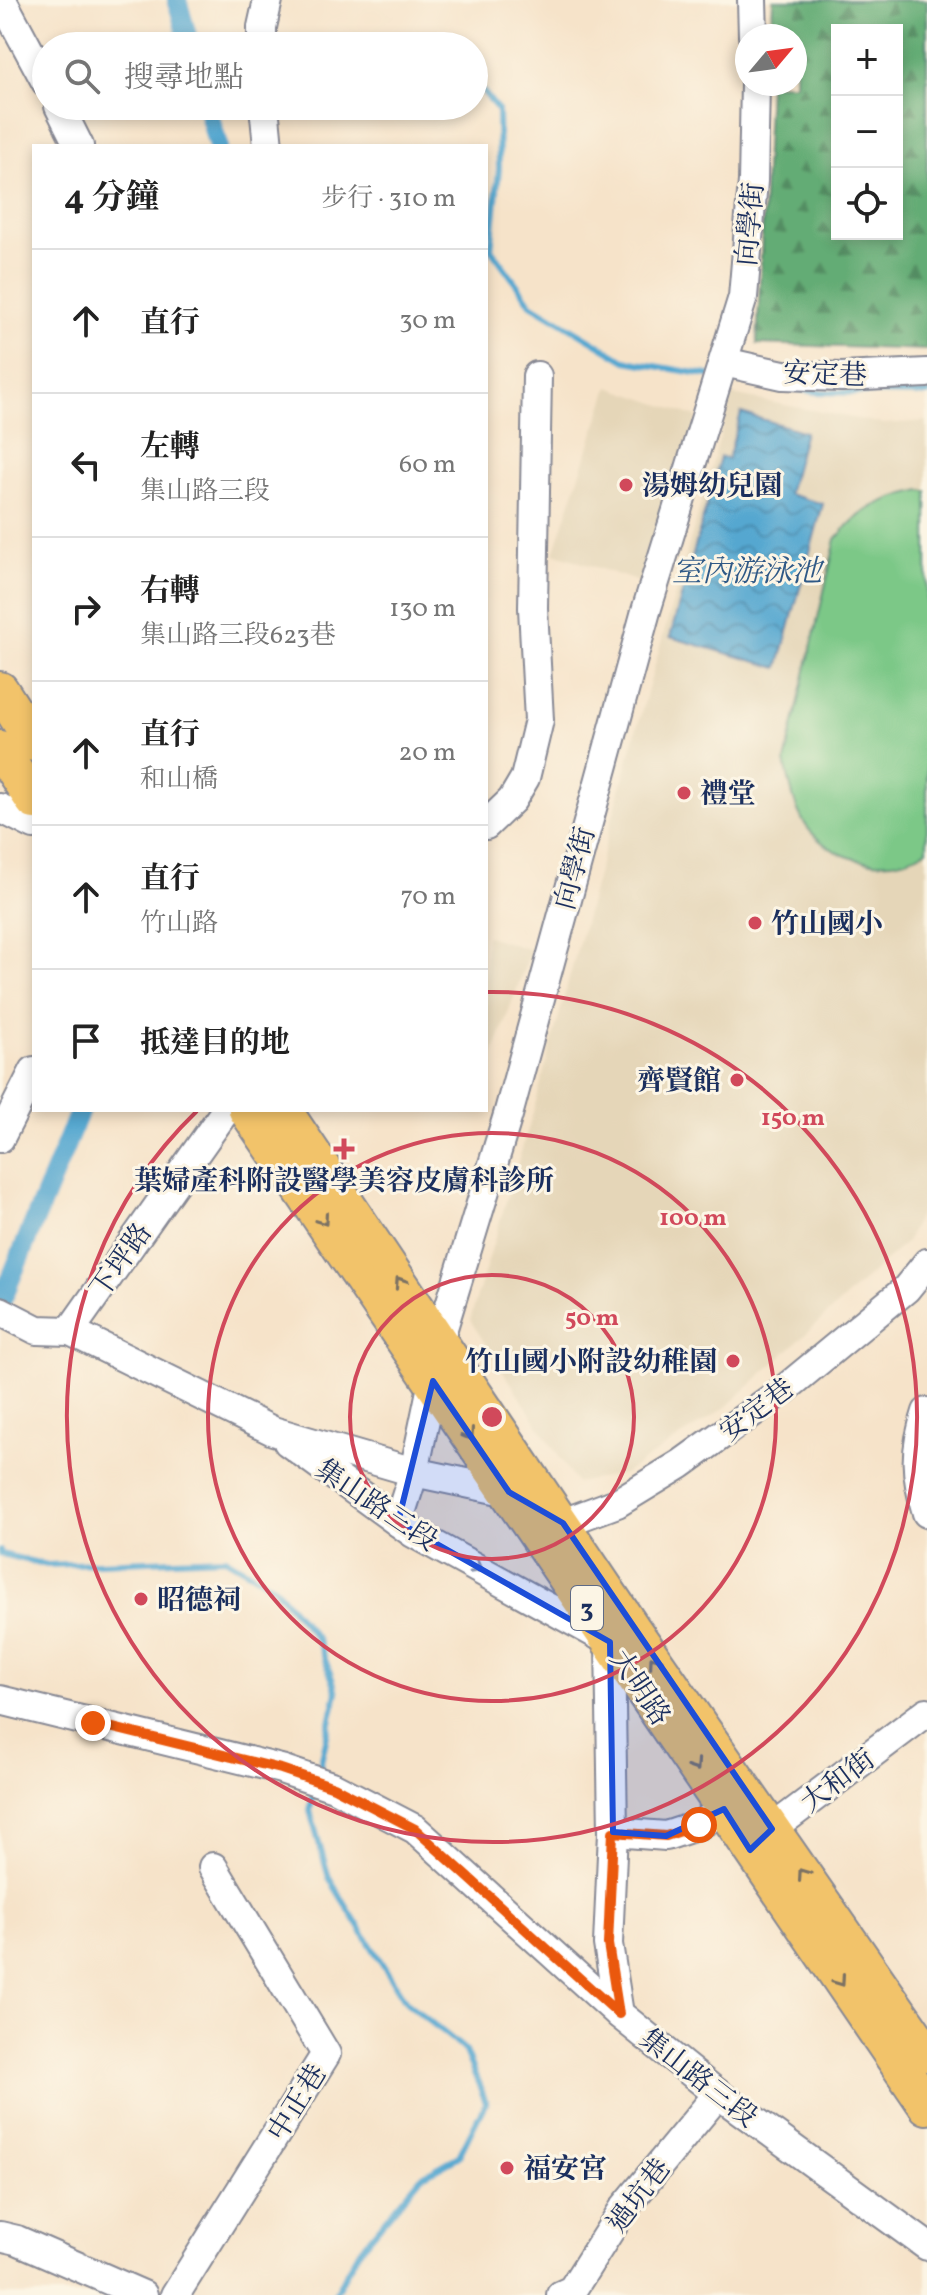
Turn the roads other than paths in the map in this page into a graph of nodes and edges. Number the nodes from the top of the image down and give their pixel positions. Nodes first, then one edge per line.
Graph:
1 (2, 0) edge
2 (752, 0) edge
3 (753, 24) edge
4 (32, 56) edge
5 (755, 96) edge
6 (66, 120) edge
7 (265, 120) edge
8 (78, 144) edge
9 (268, 144) edge
10 (724, 362) junction
11 (927, 373) edge
12 (537, 376) dead end
13 (0, 690) edge
14 (32, 740) edge
15 (0, 749) edge
16 (32, 798) edge
17 (0, 808) edge
18 (488, 823) edge
19 (32, 824) edge
20 (32, 1075) edge
21 (225, 1112) edge
22 (248, 1112) edge
23 (284, 1112) edge
24 (0, 1138) edge
25 (927, 1263) edge
26 (0, 1311) edge
27 (70, 1331) junction
28 (439, 1341) junction
29 (433, 1381) junction
30 (927, 1412) edge
31 (273, 1431) junction
32 (414, 1472) junction
33 (509, 1492) junction
34 (927, 1513) edge
35 (398, 1522) junction
36 (563, 1523) junction
37 (621, 1635) junction
38 (0, 1700) edge
39 (927, 1712) edge
40 (724, 1809) junction
41 (613, 1832) junction
42 (761, 1840) junction
43 (213, 1867) dead end
44 (619, 2014) junction
45 (927, 2053) edge
46 (718, 2094) junction
47 (927, 2106) edge
48 (0, 2236) edge
49 (927, 2246) edge
50 (143, 2295) edge
51 (175, 2295) edge
52 (561, 2295) edge

1 - 4 street
2 - 3 street
5 - 10 street, 向學街
6 - 8 street
7 - 9 street
10 - 11 street, 安定巷
10 - 28 street, 向學街
12 - 18 street
13 - 14 main road
15 - 16 main road
17 - 19 street
20 - 24 street
21 - 27 street, 下坪路
22 -> 29 main road, 大明路 / 3
28 -> 23 main road, 大明路 / 3
25 - 36 street, 安定巷
26 - 27 street, 集山路三段
27 - 31 street, 集山路三段
28 - 36 main road, 大明路 / 3
29 - 32 street
29 -> 33 main road, 大明路 / 3
30 - 34 street
31 - 32 street, 集山路三段
31 - 35 street, 集山路三段
32 - 33 street, 集山路三段
32 - 35 street
33 - 36 street, 集山路三段
33 - 37 main road, 大明路 / 3
35 -> 37 street, 集山路三段
36 - 37 main road, 大明路 / 3
37 -> 40 main road, 大明路 / 3
37 - 41 street, 集山路三段
42 -> 37 main road, 大明路 / 3
38 - 44 street
39 - 42 street, 大和街
40 - 41 street
40 - 42 main road, 大明路 / 3
41 - 44 street, 集山路三段
45 -> 42 main road, 大明路 / 3
42 -> 47 main road, 大明路 / 3
43 - 51 street, 中正巷
44 - 46 street, 集山路三段
46 - 49 street, 集山路三段
46 - 52 street, 過坑巷
48 - 50 street

